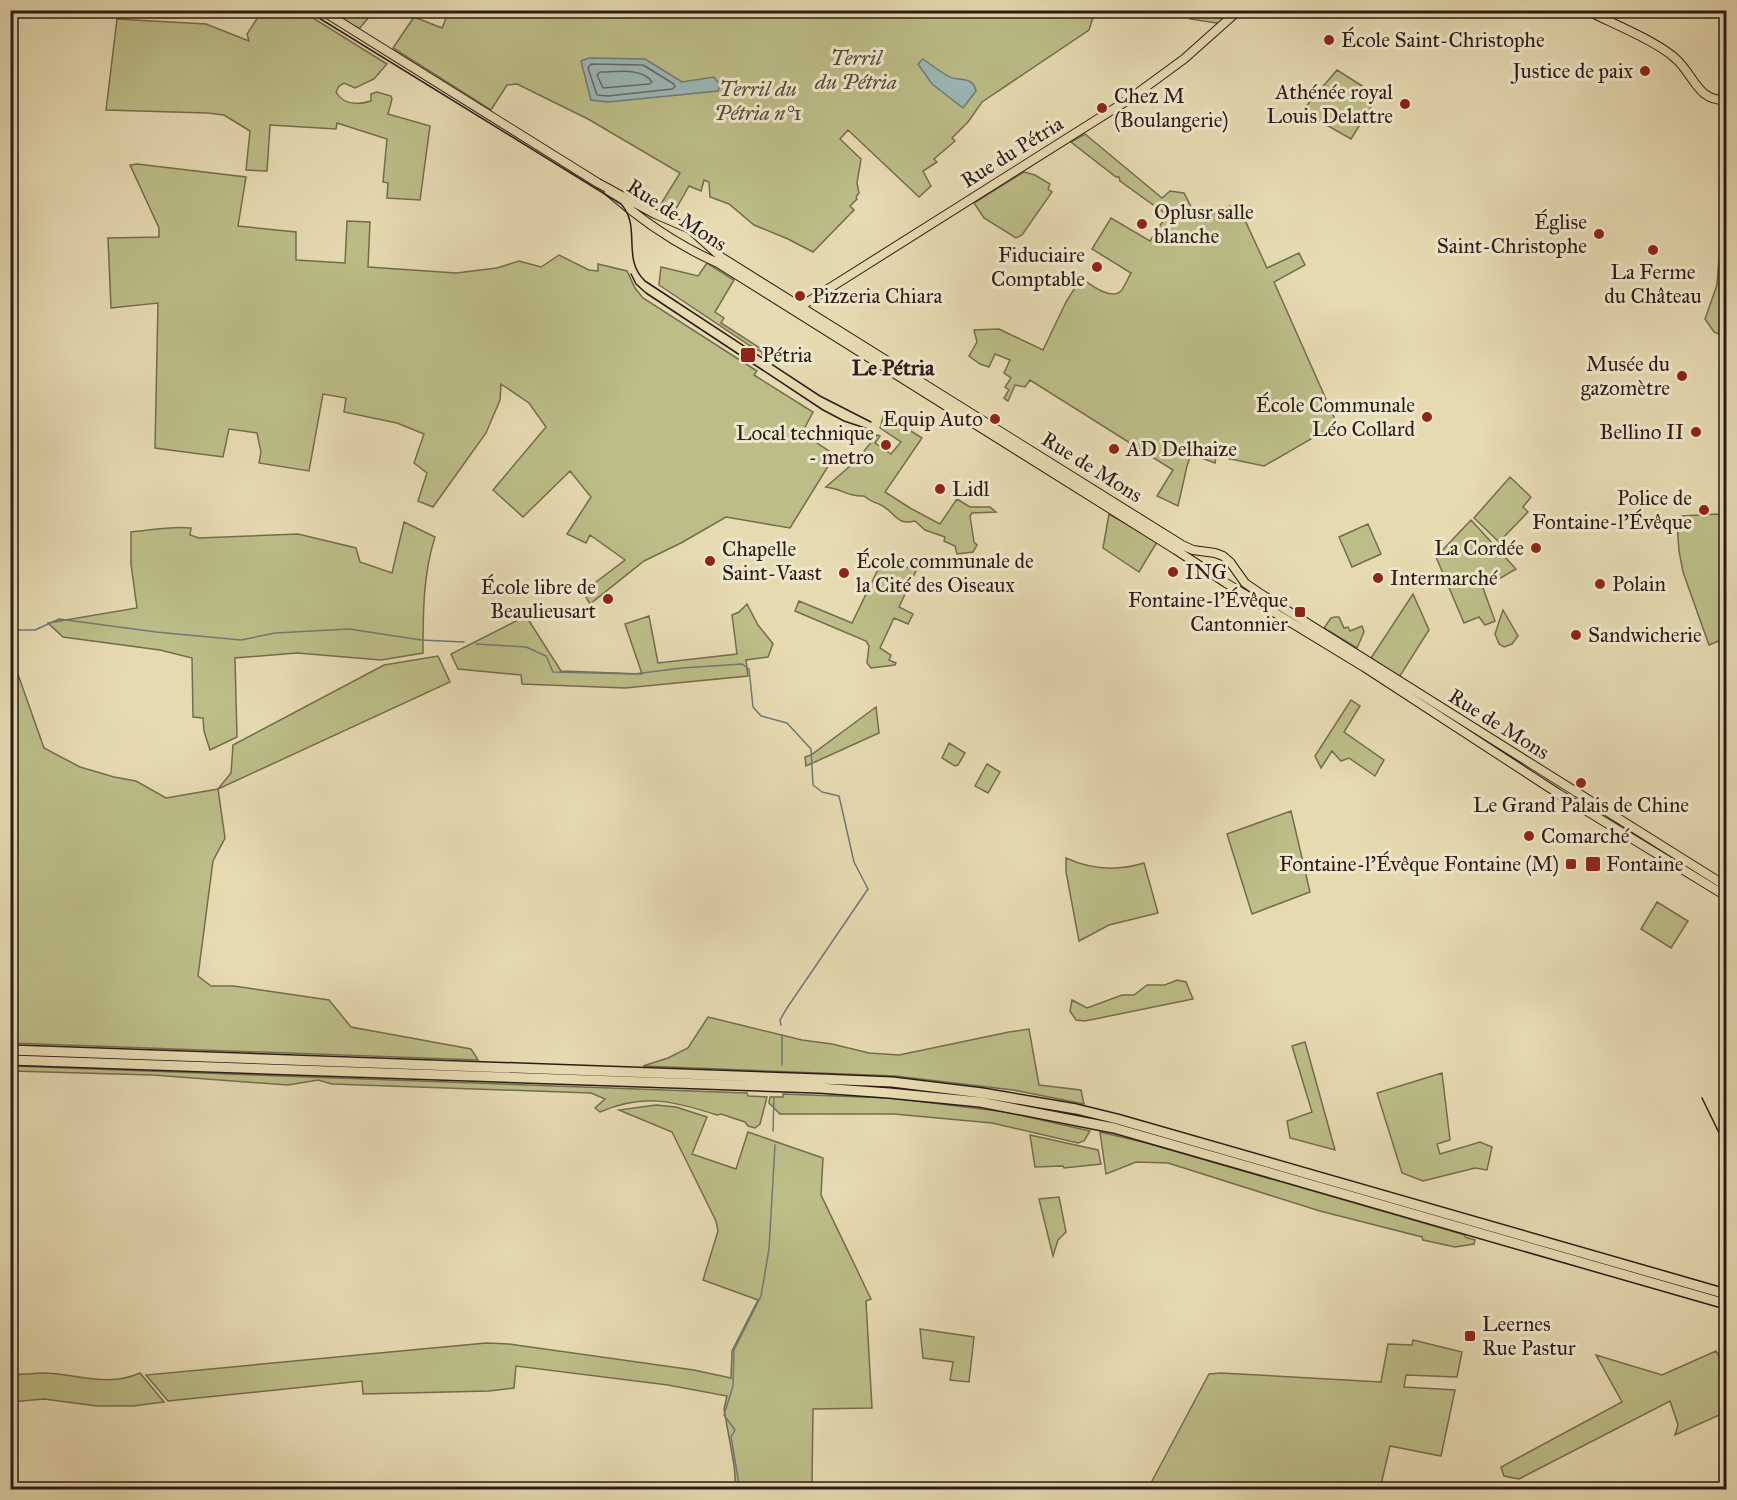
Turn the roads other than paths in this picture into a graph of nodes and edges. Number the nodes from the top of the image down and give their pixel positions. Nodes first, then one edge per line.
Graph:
1 (321, 10) edge
2 (1239, 10) edge
3 (1586, 10) edge
4 (1726, 100) edge
5 (598, 183) junction
6 (798, 308) junction
7 (1211, 553) junction
8 (1233, 567) junction
9 (1205, 570) junction
10 (1220, 579) junction
11 (1726, 886) edge
12 (1726, 896) edge
13 (10, 1050) edge
14 (10, 1060) edge
15 (1726, 1293) edge
16 (1726, 1304) edge

1 - 5 main road, Rue de Mons
2 - 6 main road, Rue du Pétria
3 - 4 main road
5 - 6 main road, Rue de Mons
5 - 6 main road, Rue de Mons
6 - 7 main road, Rue de Mons
6 - 9 main road, Rue de Mons
7 - 8 main road, Rue de Mons
7 - 9 main road
8 - 10 main road
8 - 11 main road, Rue de Mons
9 - 10 main road, Rue de Mons
10 - 12 main road, Rue de Mons
13 - 15 highway
14 - 16 highway

